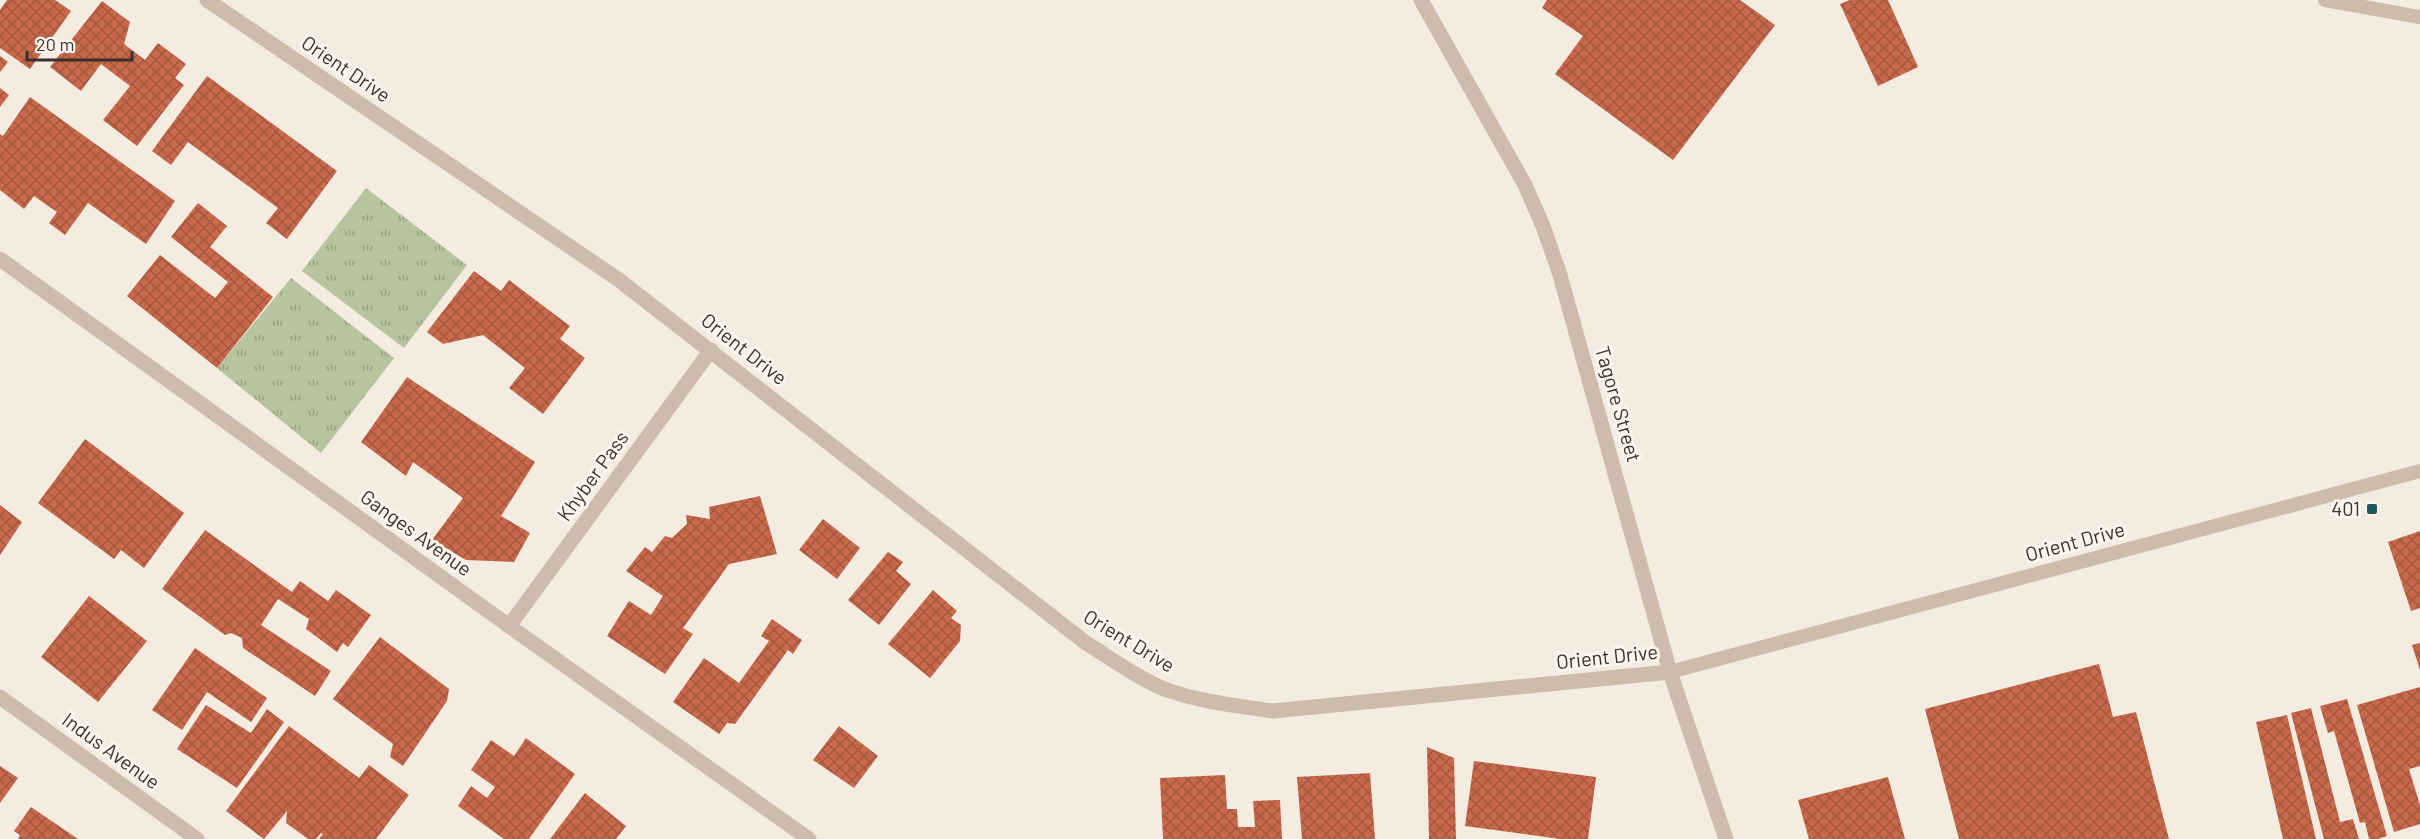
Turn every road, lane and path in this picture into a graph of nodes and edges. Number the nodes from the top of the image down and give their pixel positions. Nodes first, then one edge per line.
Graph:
1 (207, 0) edge
2 (1421, 0) edge
3 (2325, 0) edge
4 (2420, 17) edge
5 (0, 259) edge
6 (711, 350) junction
7 (2420, 471) edge
8 (509, 626) junction
9 (1670, 672) junction
10 (0, 697) edge
11 (197, 839) edge
12 (808, 839) edge
13 (1726, 839) edge

1 - 6 street, Orient Drive
2 - 9 street, Tagore Street
3 - 4 lane
5 - 8 street, Ganges Avenue
6 - 8 street, Khyber Pass
6 - 9 street, Orient Drive
7 - 9 lane, Orient Drive
8 - 12 street, Ganges Avenue
9 - 13 street, Tagore Street
10 - 11 street, Indus Avenue

